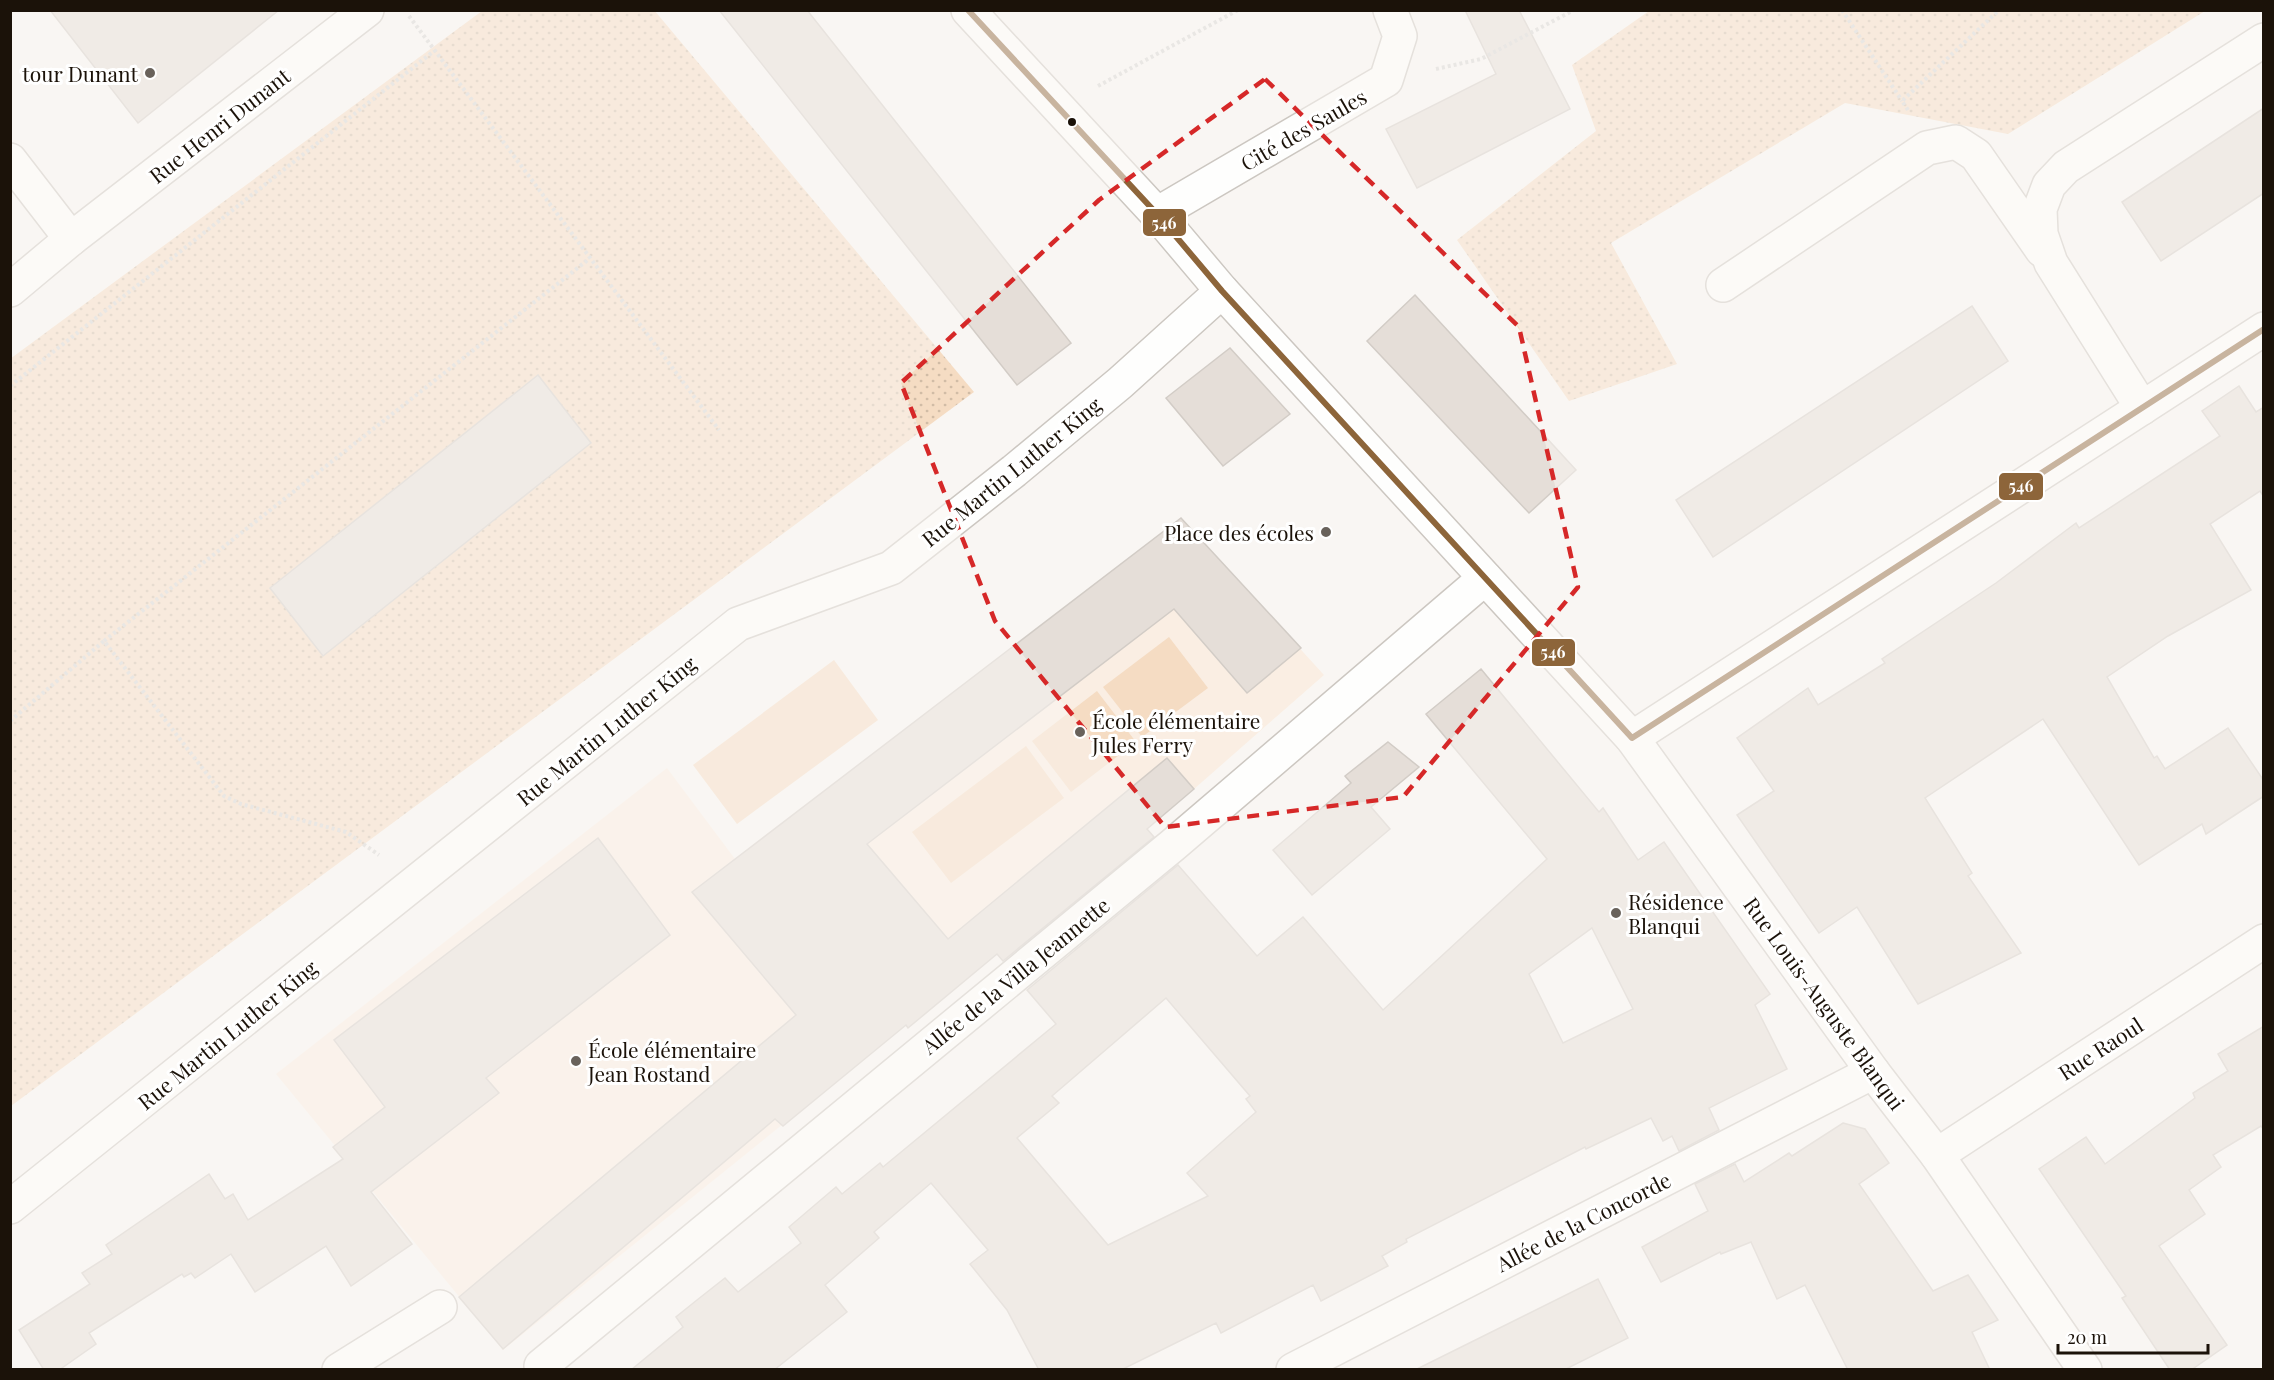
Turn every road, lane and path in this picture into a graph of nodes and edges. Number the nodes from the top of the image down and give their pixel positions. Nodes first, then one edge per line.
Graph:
1 (367, 10) edge
2 (405, 10) edge
3 (968, 10) edge
4 (1238, 10) edge
5 (1390, 10) edge
6 (1574, 10) edge
7 (1842, 10) edge
8 (1999, 10) edge
9 (2264, 40) edge
10 (434, 51) junction
11 (1386, 80) junction
12 (1902, 101) junction
13 (1058, 108) junction
14 (1933, 147) junction
15 (10, 159) edge
16 (1157, 214) junction
17 (71, 238) junction
18 (589, 259) junction
19 (2051, 263) junction
20 (1723, 285) dead end
21 (10, 290) edge
22 (1222, 291) junction
23 (2264, 329) edge
24 (10, 386) edge
25 (2142, 408) junction
26 (719, 430) dead end
27 (1485, 578) junction
28 (104, 641) junction
29 (10, 721) edge
30 (1632, 738) junction
31 (418, 881) junction
32 (2264, 941) edge
33 (1873, 1072) junction
34 (1936, 1155) junction
35 (10, 1207) edge
36 (440, 1308) dead end
37 (541, 1366) dead end
38 (339, 1370) edge
39 (1293, 1370) edge
40 (2085, 1370) edge

1 - 17 street, Rue Henri Dunant
2 - 10 path
3 - 13 street, Rue Louis-Auguste Blanqui
4 - 13 path
5 - 11 street, Cité des Saules
6 - 11 path
7 - 12 path
8 - 12 path
9 - 19 street
10 - 18 path
10 - 24 path
11 - 16 street, Cité des Saules
12 - 14 path
13 - 16 street, Rue Louis-Auguste Blanqui
14 - 19 street
14 - 20 street
15 - 17 street
16 - 22 street, Rue Louis-Auguste Blanqui
17 - 21 street, Rue Henri Dunant
18 - 26 path
18 - 28 path
19 - 25 street
22 - 27 street, Rue Louis-Auguste Blanqui
22 - 31 street, Rue Martin Luther King
23 - 25 street
25 - 30 street
27 - 30 street, Rue Louis-Auguste Blanqui
27 - 37 street, Allée de la Villa Jeannette
28 - 29 path
28 - 31 path
30 - 33 street, Rue Louis-Auguste Blanqui
31 - 35 street, Rue Martin Luther King
32 - 34 street, Rue Raoul
33 - 34 street, Rue Louis-Auguste Blanqui
33 - 39 street, Allée de la Concorde
34 - 40 street, Rue Louis-Auguste Blanqui
36 - 38 street

